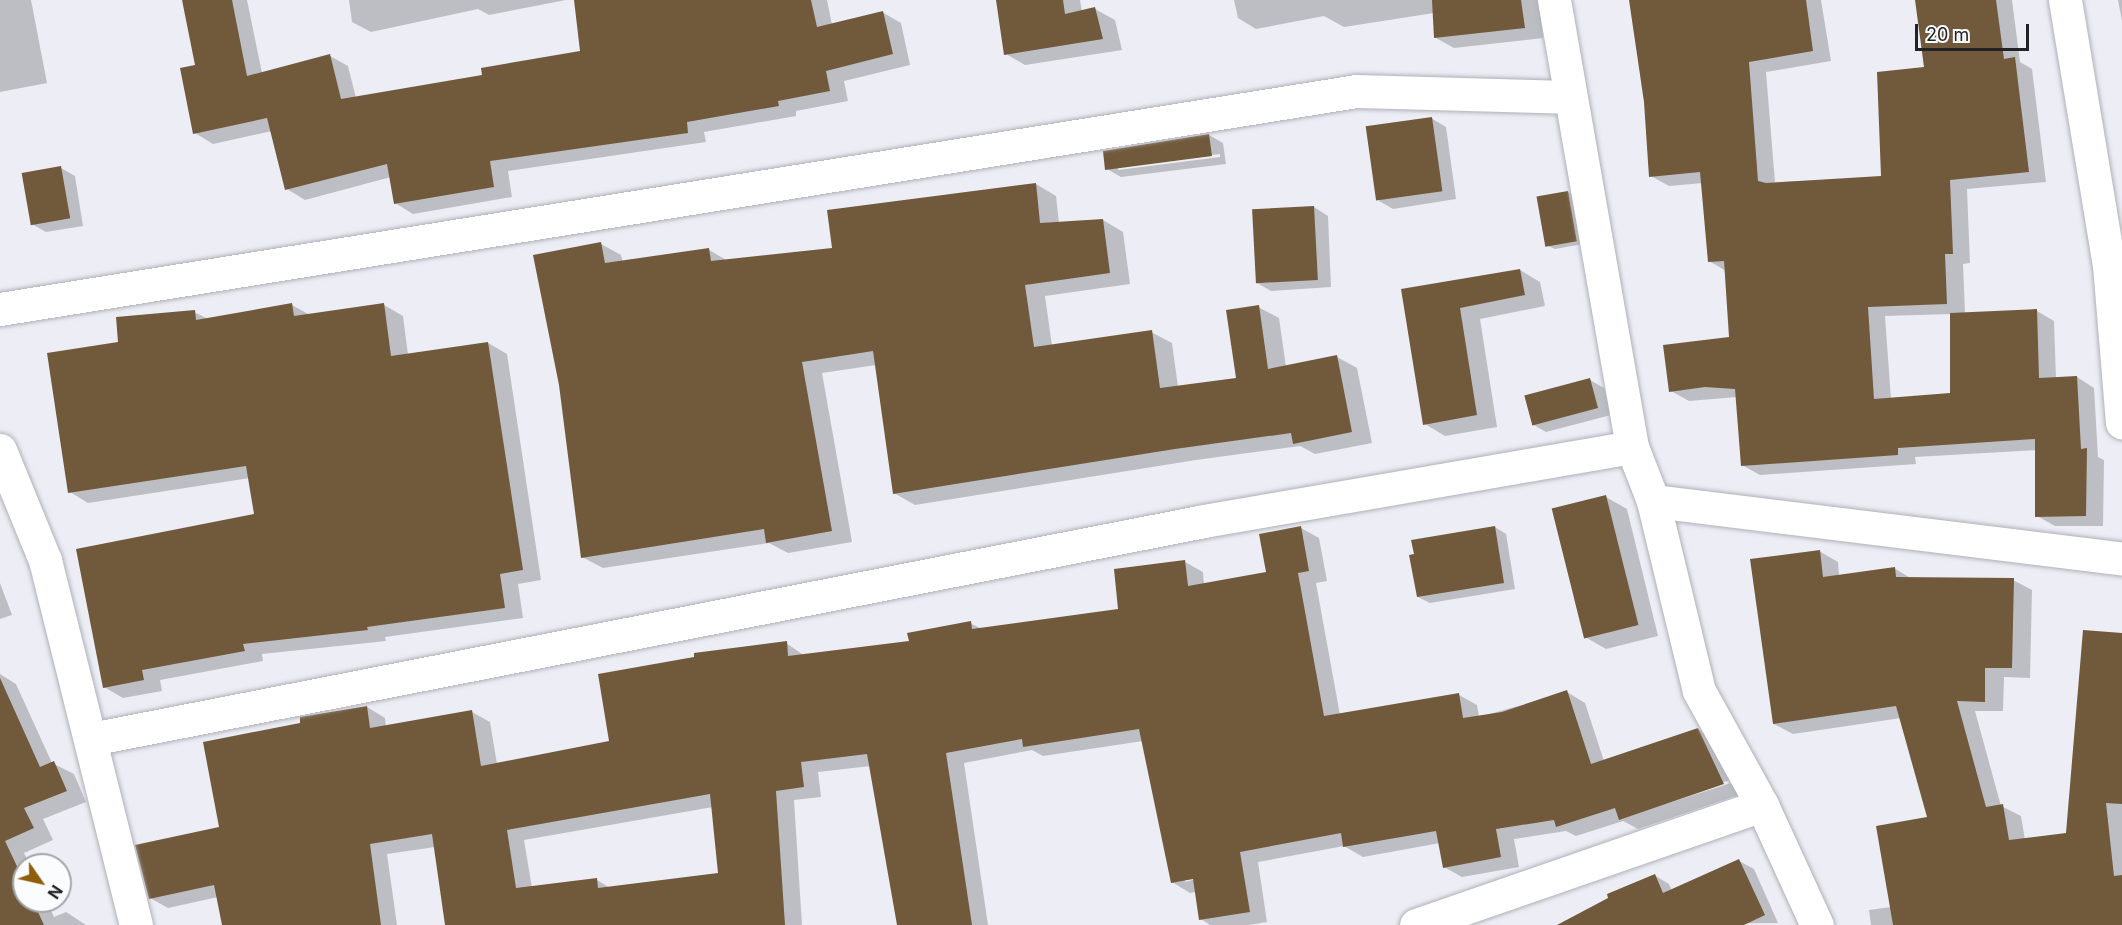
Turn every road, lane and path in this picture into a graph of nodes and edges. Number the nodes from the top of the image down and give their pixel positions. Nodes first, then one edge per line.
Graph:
1 (1554, 0) edge
2 (2065, 0) edge
3 (1568, 97) junction
4 (0, 309) edge
5 (2122, 422) edge
6 (1632, 447) junction
7 (0, 450) edge
8 (1653, 501) junction
9 (2122, 559) edge
10 (91, 739) junction
11 (1762, 804) junction
12 (136, 925) edge
13 (1416, 925) edge
14 (1816, 925) edge

1 - 3 street
2 - 5 street
3 - 4 street
3 - 6 street
6 - 8 street
6 - 10 street
7 - 10 street
8 - 9 street
8 - 11 street
10 - 12 street
11 - 13 street
11 - 14 street

